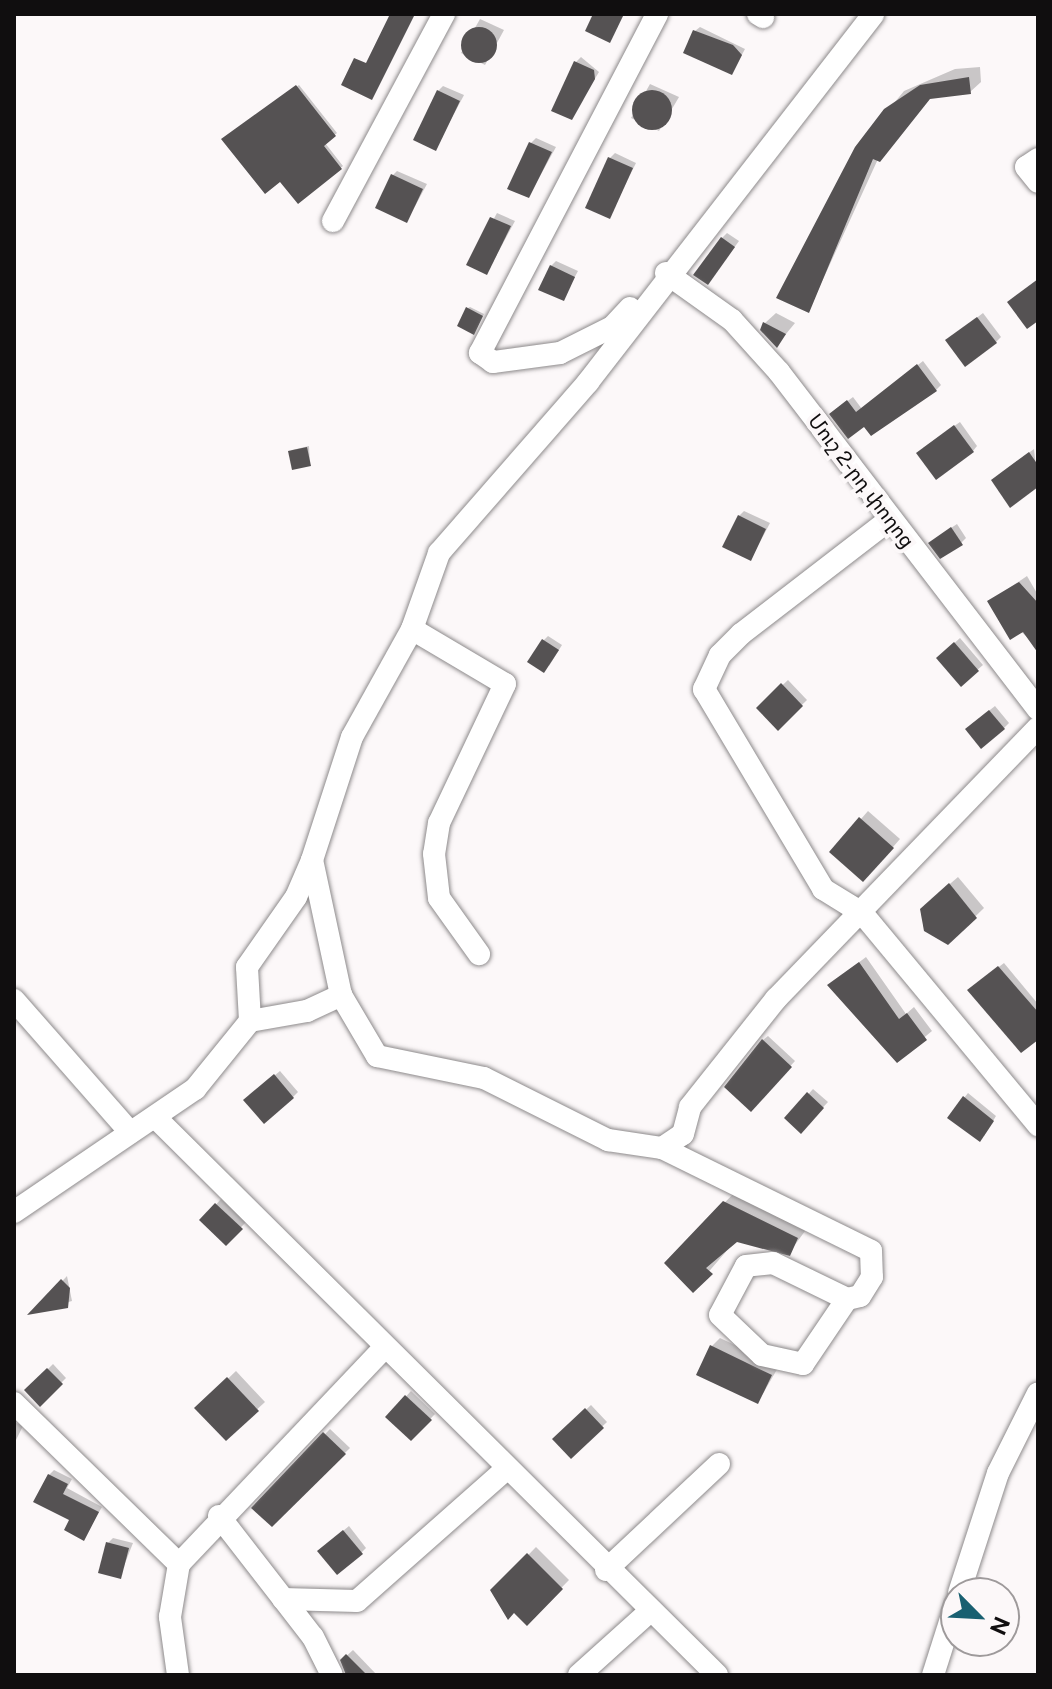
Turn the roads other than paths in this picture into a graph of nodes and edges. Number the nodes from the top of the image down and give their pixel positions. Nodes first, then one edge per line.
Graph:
1 (444, 14) edge
2 (657, 14) edge
3 (873, 14) edge
4 (333, 221) dead end
5 (666, 273) junction
6 (889, 520) junction
7 (412, 629) junction
8 (1038, 709) edge
9 (1038, 728) edge
10 (312, 860) junction
11 (862, 913) junction
12 (479, 954) dead end
13 (341, 995) junction
14 (14, 1000) edge
15 (250, 1021) junction
16 (157, 1119) junction
17 (1038, 1125) edge
18 (130, 1132) junction
19 (662, 1148) junction
20 (14, 1212) edge
21 (847, 1299) junction
22 (384, 1348) junction
23 (1038, 1393) edge
24 (14, 1403) edge
25 (719, 1464) dead end
26 (506, 1469) junction
27 (219, 1516) junction
28 (179, 1564) junction
29 (606, 1570) junction
30 (964, 1577) edge
31 (283, 1599) junction
32 (649, 1612) junction
33 (940, 1653) edge
34 (178, 1675) edge
35 (332, 1675) edge
36 (579, 1675) edge
37 (717, 1675) edge
38 (933, 1675) edge

1 - 4 street
2 - 5 street
3 - 5 street
5 - 6 street, Մուշ 2-րդ փողոց
5 - 7 street
6 - 8 street, Մուշ 2-րդ փողոց
6 - 11 street
7 - 10 street
7 - 12 street
9 - 11 street
10 - 13 street
10 - 15 street
11 - 17 street
11 - 19 street
13 - 15 street
13 - 19 street
14 - 18 street
15 - 16 street
16 - 18 street
16 - 22 street
18 - 20 street
19 - 21 street
21 - 21 street
22 - 26 street
22 - 27 street
23 - 30 street
24 - 28 street
25 - 29 street
26 - 29 street
26 - 31 street
27 - 28 street
27 - 31 street
28 - 34 street
29 - 32 street
31 - 35 street
32 - 36 street
32 - 37 street
33 - 38 street

